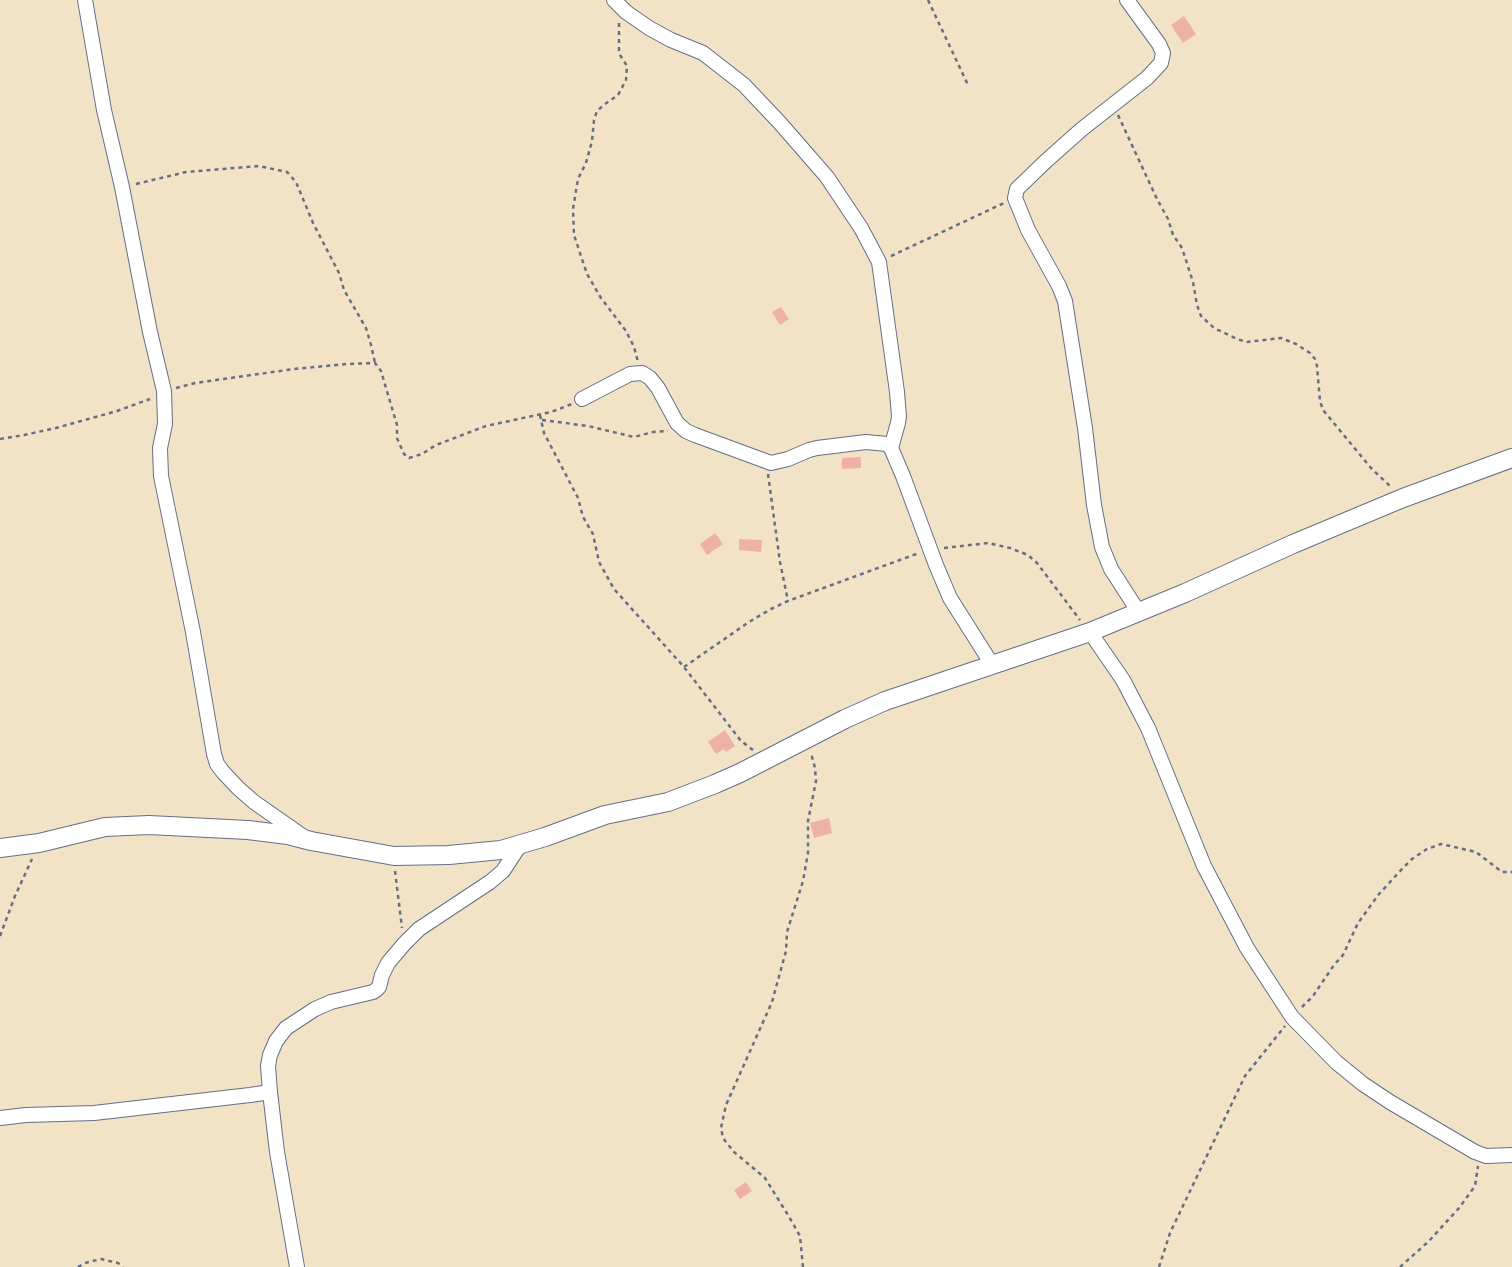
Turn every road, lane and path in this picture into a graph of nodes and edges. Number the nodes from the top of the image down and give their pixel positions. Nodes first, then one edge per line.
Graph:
1 (85, 0) edge
2 (614, 0) edge
3 (928, 0) edge
4 (1127, 0) edge
5 (619, 21) dead end
6 (968, 85) dead end
7 (1111, 106) junction
8 (122, 187) junction
9 (1015, 198) junction
10 (879, 262) junction
11 (374, 363) junction
12 (638, 373) junction
13 (164, 392) junction
14 (582, 399) joint
15 (540, 415) junction
16 (542, 420) junction
17 (686, 431) junction
18 (0, 439) edge
19 (891, 448) junction
20 (1512, 458) edge
21 (766, 462) junction
22 (1404, 498) junction
23 (930, 549) junction
24 (788, 601) junction
25 (1138, 611) junction
26 (1090, 632) junction
27 (993, 666) junction
28 (684, 668) junction
29 (811, 737) junction
30 (767, 759) junction
31 (310, 841) junction
32 (39, 843) junction
33 (520, 845) junction
34 (0, 848) edge
35 (394, 856) junction
36 (1512, 872) edge
37 (0, 936) edge
38 (404, 944) junction
39 (1292, 1017) junction
40 (270, 1092) junction
41 (0, 1118) edge
42 (1475, 1152) junction
43 (1512, 1155) edge
44 (78, 1267) edge
45 (123, 1267) edge
46 (296, 1267) edge
47 (803, 1267) edge
48 (1159, 1267) edge
49 (1400, 1267) edge

1 - 8 street
2 - 10 street
3 - 6 path
4 - 7 street
5 - 12 path
7 - 9 street
7 - 22 path
8 - 11 path
8 - 13 street
9 - 10 path
9 - 25 street
10 - 19 street
11 - 13 path
11 - 15 path
12 - 14 street
12 - 17 street
13 - 18 path
13 - 31 street
14 - 15 path
15 - 16 path
16 - 17 path
16 - 28 path
17 - 21 street
19 - 21 street
19 - 23 street
20 - 22 street
21 - 24 path
22 - 25 street
23 - 24 path
23 - 26 path
23 - 27 street
24 - 28 path
25 - 26 street
26 - 27 street
26 - 39 street
27 - 29 street
28 - 30 path
29 - 30 street
29 - 47 path
30 - 33 street
31 - 32 street
31 - 35 street
32 - 34 street
32 - 37 path
33 - 35 street
33 - 38 street
35 - 38 path
36 - 39 path
38 - 40 street
39 - 42 street
39 - 48 path
40 - 41 street
40 - 46 street
42 - 43 street
42 - 49 path
44 - 45 path

